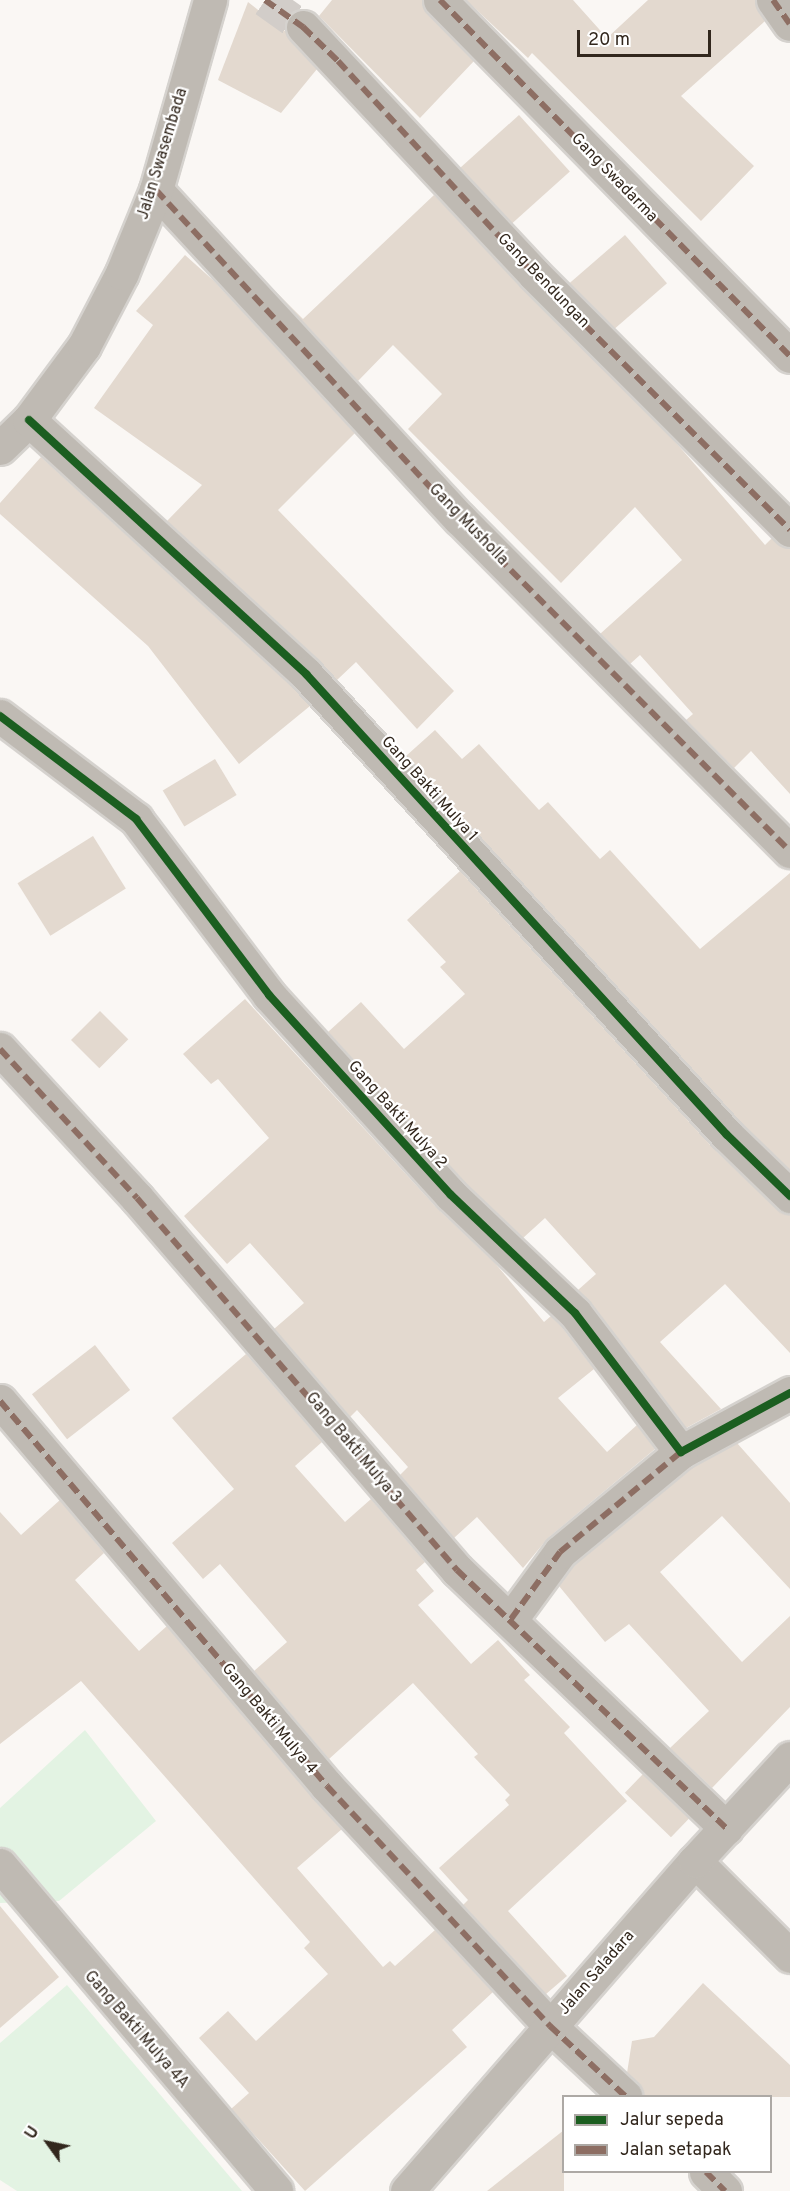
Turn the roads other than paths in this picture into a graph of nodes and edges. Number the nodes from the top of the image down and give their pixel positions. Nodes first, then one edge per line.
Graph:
1 (210, 0) edge
2 (440, 0) edge
3 (774, 0) edge
4 (790, 24) edge
5 (303, 27) tunnel mouth
6 (156, 190) junction
7 (790, 356) edge
8 (29, 420) junction
9 (0, 448) edge
10 (790, 530) edge
11 (0, 716) edge
12 (790, 851) edge
13 (0, 1049) edge
14 (790, 1196) edge
15 (790, 1393) edge
16 (0, 1401) edge
17 (681, 1452) junction
18 (511, 1619) junction
19 (790, 1758) edge
20 (726, 1828) junction
21 (695, 1861) junction
22 (0, 1865) edge
23 (790, 1956) edge
24 (550, 2026) junction
25 (623, 2095) edge
26 (707, 2173) edge
27 (276, 2191) edge
28 (407, 2191) edge
29 (725, 2191) edge

1 - 6 street, Jalan Swasembada
2 - 7 street, Gang Swadarma
3 - 4 street
5 - 10 street, Gang Bendungan
6 - 8 street, Jalan Swasembada
6 - 12 street, Gang Musholla
8 - 9 street, Jalan Swasembada
8 - 14 street, Gang Bakti Mulya 1
11 - 17 street, Gang Bakti Mulya 2
13 - 18 street, Gang Bakti Mulya 3
15 - 17 street
16 - 24 street, Gang Bakti Mulya 4
17 - 18 street
18 - 20 street, Gang Bakti Mulya 3
19 - 20 street, Jalan Saladara
20 - 21 street, Jalan Saladara
21 - 23 street
21 - 24 street, Jalan Saladara
22 - 27 street, Gang Bakti Mulya 4A
24 - 25 street, Gang Bakti Mulya 4
24 - 28 street, Jalan Saladara
26 - 29 street

